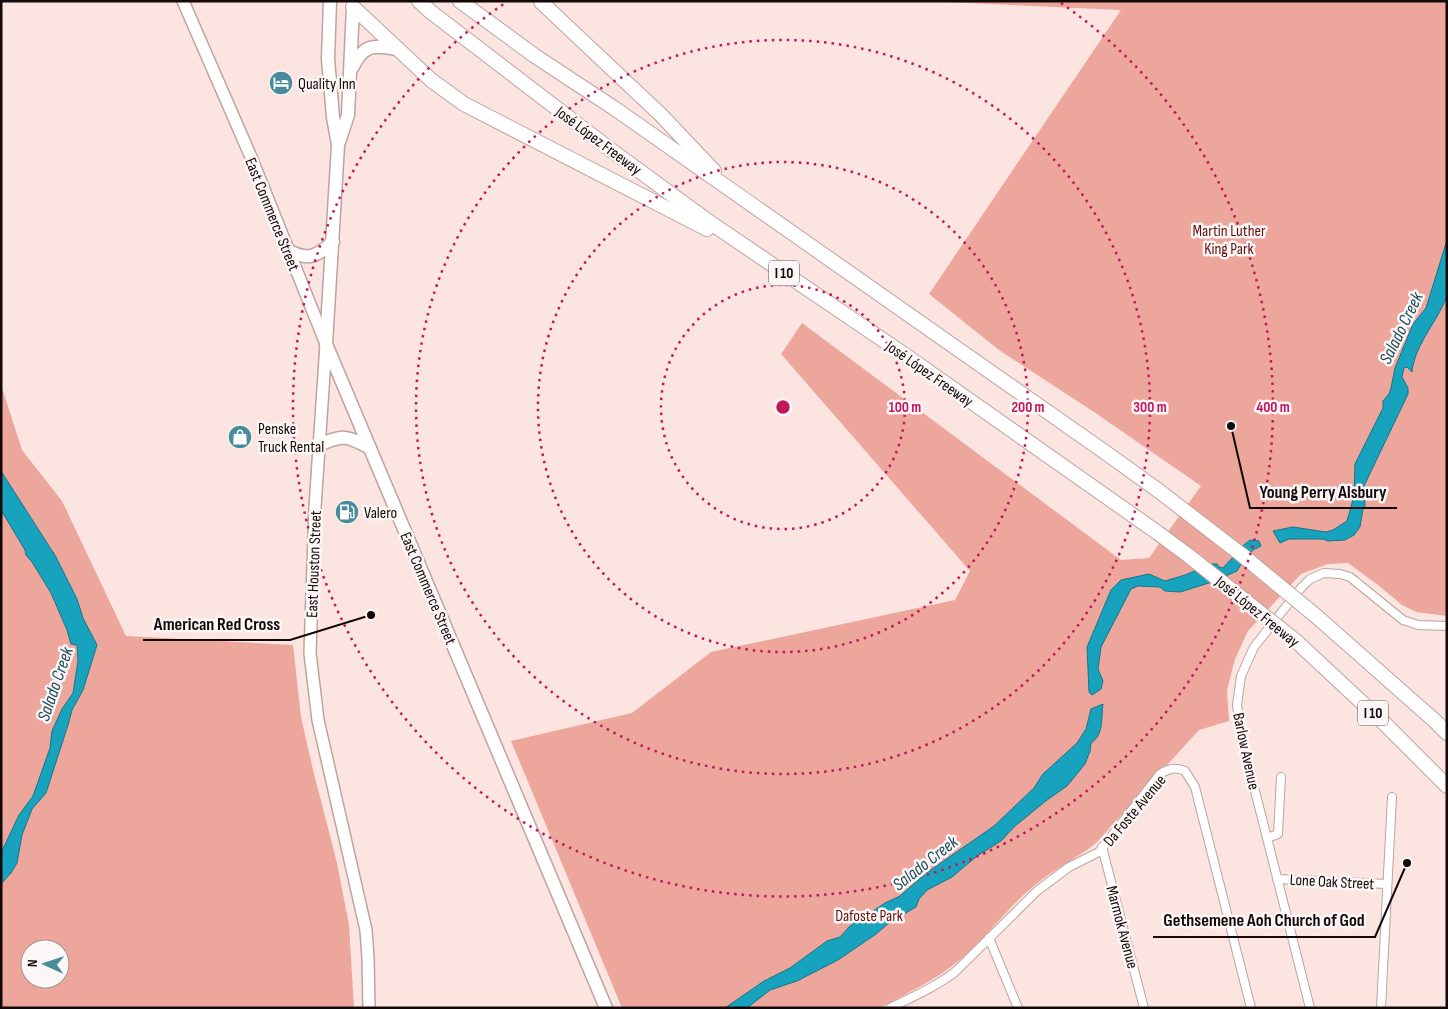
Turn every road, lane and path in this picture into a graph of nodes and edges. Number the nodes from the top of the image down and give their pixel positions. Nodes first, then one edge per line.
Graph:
1 (183, 1) edge
2 (330, 1) edge
3 (419, 1) edge
4 (460, 1) edge
5 (541, 2) edge
6 (351, 3) edge
7 (396, 49) junction
8 (351, 70) junction
9 (338, 145) junction
10 (733, 192) junction
11 (333, 242) junction
12 (287, 250) junction
13 (758, 255) junction
14 (326, 344) junction
15 (319, 445) junction
16 (370, 448) junction
17 (1447, 626) edge
18 (1447, 733) edge
19 (1281, 777) dead end
20 (1447, 786) edge
21 (1392, 798) dead end
22 (1267, 838) junction
23 (1102, 847) junction
24 (1277, 878) junction
25 (1387, 884) junction
26 (989, 938) junction
27 (904, 1005) edge
28 (369, 1008) edge
29 (606, 1008) edge
30 (890, 1008) edge
31 (1018, 1008) edge
32 (1144, 1008) edge
33 (1251, 1008) edge
34 (1311, 1008) edge
35 (1381, 1008) edge

1 - 12 main road, East Commerce Street
2 - 9 main road, East Houston Street
3 - 13 highway, José López Freeway / I 10
4 - 10 highway, José López Freeway / I 10
5 - 10 highway
6 - 7 highway
6 - 8 main road, East Houston Street
7 - 8 main road
7 - 13 highway
8 - 9 main road, East Houston Street
9 - 11 main road, East Houston Street
10 - 18 highway, José López Freeway / I 10, bridge
11 - 12 main road
11 - 14 main road, East Houston Street
12 - 14 main road, East Commerce Street
13 - 20 highway, José López Freeway / I 10, bridge
14 - 15 main road, East Houston Street
14 - 16 main road, East Commerce Street
15 - 16 main road
15 - 28 main road, East Houston Street
16 - 29 main road, East Commerce Street
17 - 22 street, Barlow Avenue
19 - 22 street, Barlow Avenue
21 - 25 street
22 - 24 street
23 - 26 street, Da Foste Avenue
23 - 32 street, Marmok Avenue
23 - 33 street, Da Foste Avenue
24 - 25 street, Lone Oak Street
24 - 34 street
25 - 35 street
26 - 27 street, Da Foste Avenue
26 - 31 street
27 - 30 street, Da Foste Avenue

